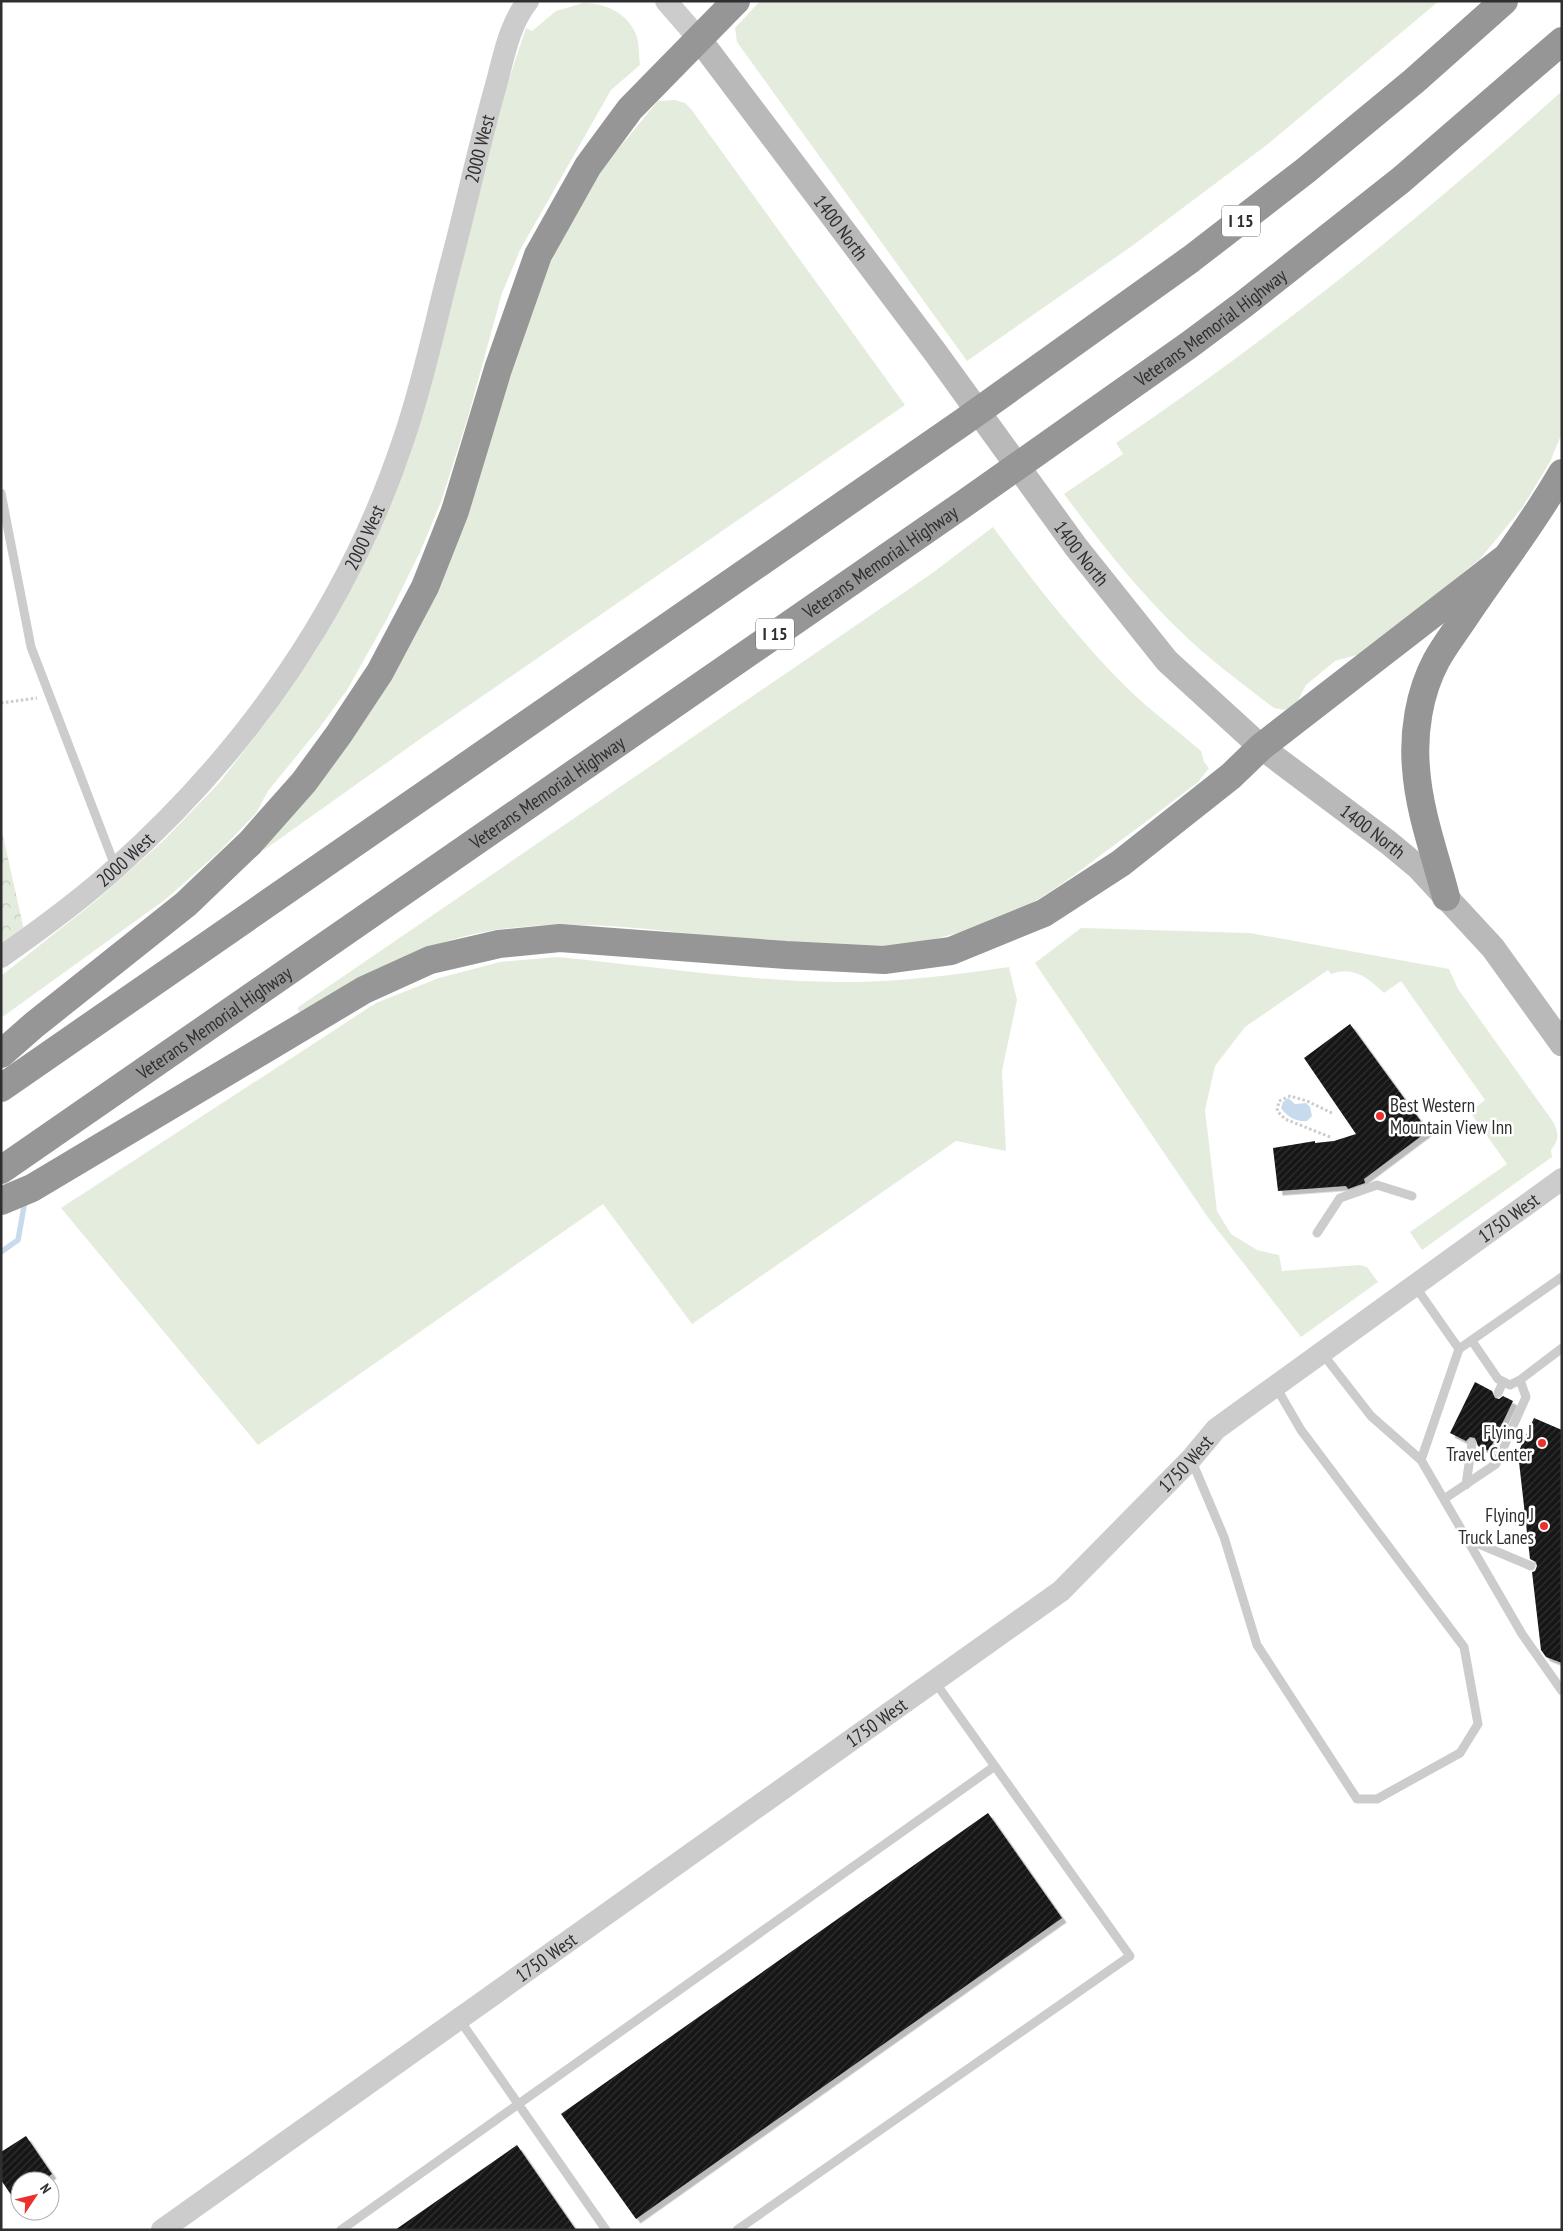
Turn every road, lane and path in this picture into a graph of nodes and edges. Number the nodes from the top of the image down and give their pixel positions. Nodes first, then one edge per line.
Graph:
1 (528, 1) edge
2 (666, 1) edge
3 (736, 1) edge
4 (1504, 1) edge
5 (699, 39) junction
6 (1562, 41) edge
7 (1562, 473) edge
8 (1, 493) edge
9 (1504, 559) junction
10 (50, 697) junction
11 (1, 703) edge
12 (1261, 747) junction
13 (116, 868) junction
14 (1446, 897) junction
15 (1, 957) edge
16 (1562, 1044) edge
17 (1, 1054) edge
18 (1, 1088) edge
19 (1334, 1114) dead end
20 (1330, 1137) dead end
21 (1, 1170) edge
22 (1562, 1179) edge
23 (1412, 1196) dead end
24 (1, 1200) edge
25 (1317, 1233) dead end
26 (1562, 1277) edge
27 (1415, 1285) junction
28 (1472, 1341) junction
29 (1562, 1348) edge
30 (1459, 1349) junction
31 (1322, 1353) junction
32 (1520, 1380) junction
33 (1503, 1382) junction
34 (1276, 1386) junction
35 (1498, 1393) dead end
36 (1472, 1444) dead end
37 (1191, 1459) junction
38 (1421, 1460) junction
39 (1466, 1485) junction
40 (1444, 1499) junction
41 (1467, 1539) junction
42 (1531, 1566) dead end
43 (934, 1681) junction
44 (1562, 1691) edge
45 (995, 1766) junction
46 (459, 2019) junction
47 (519, 2105) junction
48 (162, 2230) edge
49 (341, 2230) edge
50 (606, 2230) edge
51 (738, 2230) edge

1 - 13 street, 2000 West
2 - 5 street, 1400 North
3 - 5 highway
4 - 18 highway, I 15
5 - 12 main road, 1400 North
5 - 17 highway
6 - 21 highway, Veterans Memorial Highway / I 15
7 - 9 highway
8 - 10 lane
9 - 12 highway
9 - 14 highway
10 - 11 path
10 - 13 lane
12 - 14 main road, 1400 North
12 - 24 highway
13 - 15 street, 2000 West
14 - 16 main road, 1400 North
19 - 20 path
22 - 27 street, 1750 West
23 - 25 lane
26 - 28 lane
27 - 30 lane
27 - 31 street, 1750 West
28 - 30 lane
28 - 33 lane
29 - 32 lane
30 - 38 lane
31 - 34 street, 1750 West
31 - 38 lane
32 - 33 lane
32 - 39 lane
33 - 35 lane
34 - 37 street, 1750 West
34 - 37 lane
36 - 39 lane
37 - 43 street, 1750 West
38 - 40 lane
39 - 40 lane
40 - 41 lane
41 - 42 lane
41 - 44 lane
43 - 45 lane
43 - 46 street, 1750 West
45 - 47 lane
45 - 51 lane
46 - 47 lane
46 - 48 street, 1750 West
47 - 49 lane
47 - 50 lane

